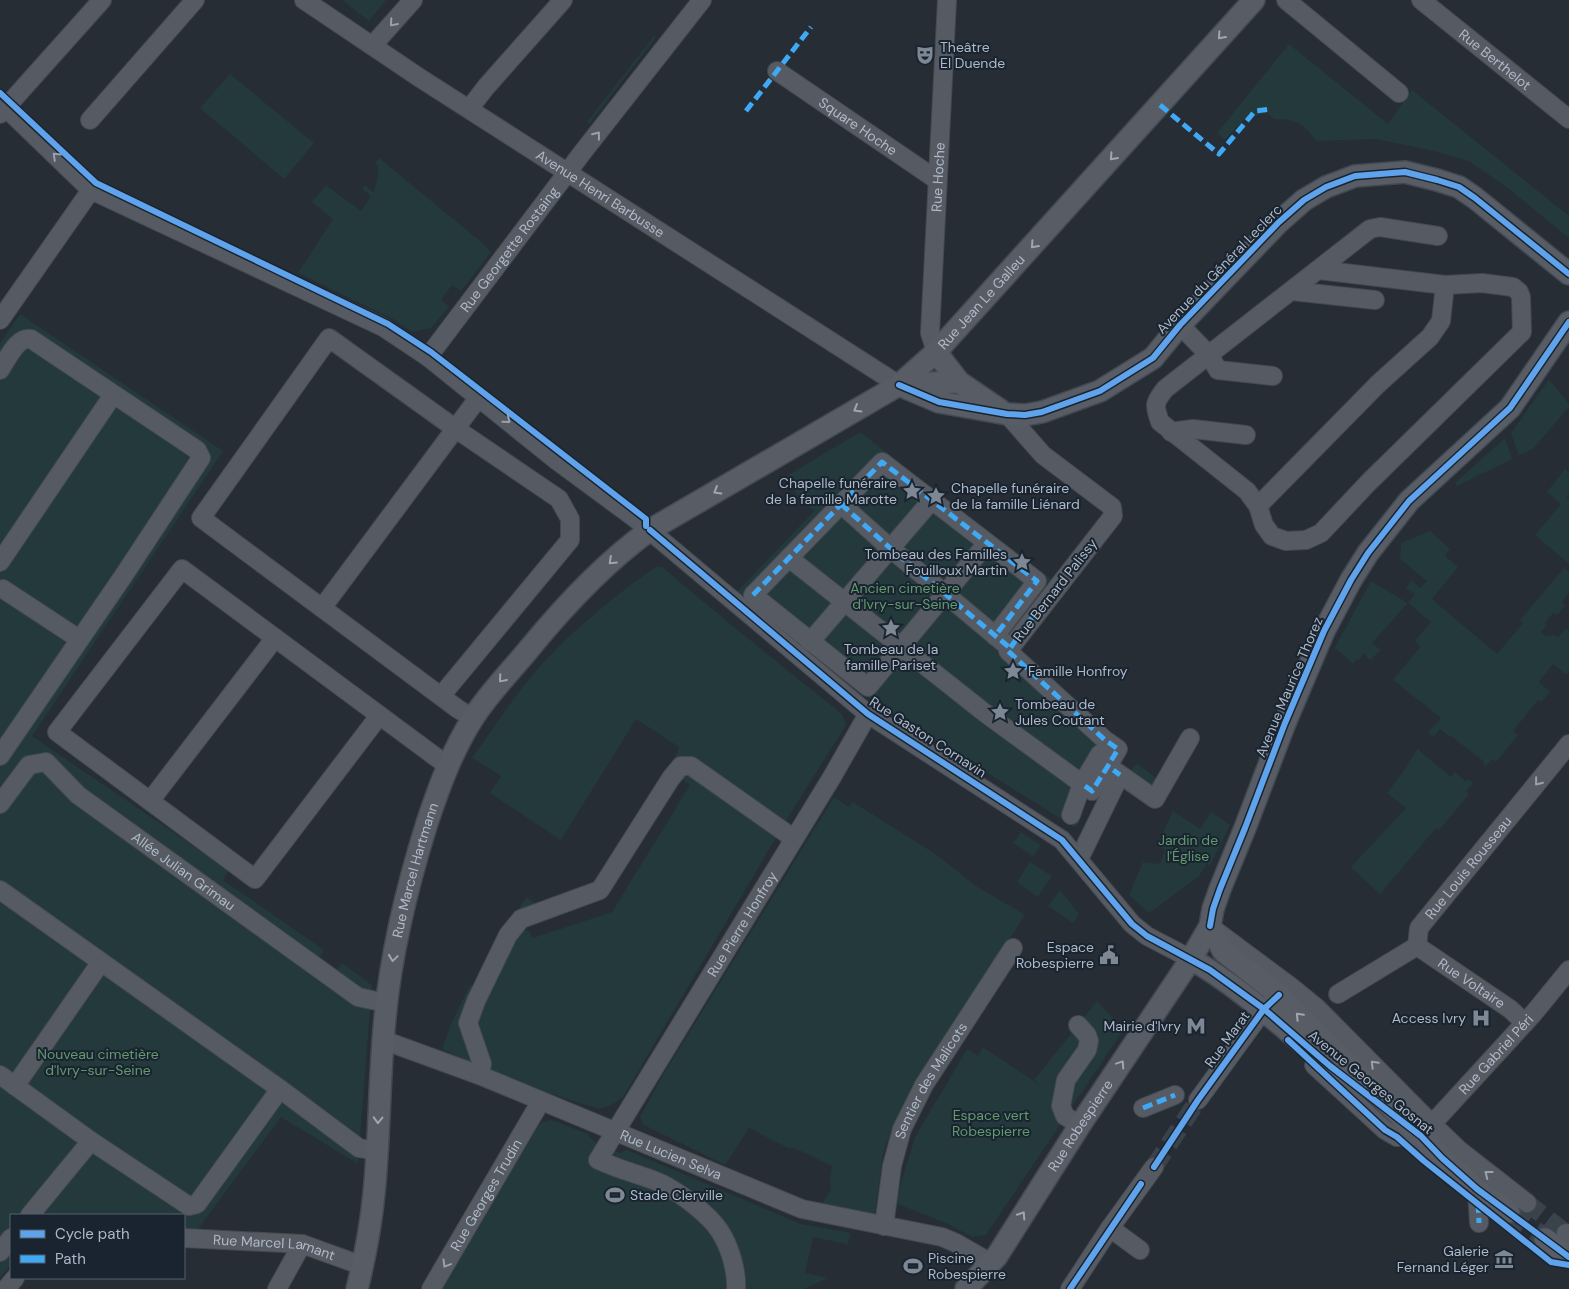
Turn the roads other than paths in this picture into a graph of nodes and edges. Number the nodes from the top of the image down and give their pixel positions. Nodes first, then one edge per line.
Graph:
1 (102, 0) edge
2 (195, 0) edge
3 (304, 0) edge
4 (412, 0) edge
5 (563, 0) edge
6 (702, 0) edge
7 (947, 0) edge
8 (1254, 0) edge
9 (1286, 0) edge
10 (1421, 0) edge
11 (373, 45) junction
12 (777, 71) dead end
13 (1399, 93) dead end
14 (2, 108) edge
15 (469, 109) junction
16 (1569, 119) edge
17 (90, 120) dead end
18 (567, 173) junction
19 (937, 180) junction
20 (91, 190) junction
21 (1438, 236) dead end
22 (1319, 270) junction
23 (1569, 274) edge
24 (1445, 285) junction
25 (1292, 291) junction
26 (1375, 300) dead end
27 (0, 320) edge
28 (1569, 322) edge
29 (1180, 325) junction
30 (936, 352) junction
31 (1209, 356) junction
32 (428, 357) junction
33 (0, 370) edge
34 (1272, 376) dead end
35 (960, 382) junction
36 (899, 385) junction
37 (113, 395) junction
38 (479, 397) junction
39 (1007, 414) junction
40 (456, 429) junction
41 (1171, 432) junction
42 (1246, 436) dead end
43 (932, 500) junction
44 (841, 504) junction
45 (1258, 506) junction
46 (650, 530) junction
47 (987, 543) junction
48 (890, 548) junction
49 (789, 558) junction
50 (0, 562) edge
51 (0, 571) edge
52 (2, 589) edge
53 (945, 593) junction
54 (844, 602) junction
55 (322, 608) junction
56 (995, 636) junction
57 (275, 638) junction
58 (79, 639) junction
59 (810, 642) junction
60 (902, 647) junction
61 (1010, 648) junction
62 (441, 696) junction
63 (868, 714) junction
64 (379, 716) junction
65 (473, 718) junction
66 (1190, 738) dead end
67 (1569, 744) edge
68 (0, 756) edge
69 (1110, 765) junction
70 (448, 766) junction
71 (1084, 785) junction
72 (150, 801) junction
73 (0, 804) edge
74 (1071, 815) dead end
75 (793, 838) junction
76 (1079, 860) junction
77 (0, 890) edge
78 (1210, 926) junction
79 (1417, 946) junction
80 (1013, 948) dead end
81 (1191, 959) junction
82 (101, 962) junction
83 (1569, 970) edge
84 (1338, 994) dead end
85 (1271, 1002) junction
86 (386, 1004) junction
87 (1525, 1023) junction
88 (1078, 1024) dead end
89 (383, 1040) junction
90 (479, 1074) junction
91 (0, 1075) edge
92 (15, 1086) junction
93 (280, 1089) junction
94 (1175, 1095) dead end
95 (1198, 1100) tunnel mouth
96 (542, 1101) junction
97 (1142, 1108) dead end
98 (1080, 1125) junction
99 (1427, 1130) junction
100 (615, 1132) junction
101 (91, 1141) junction
102 (377, 1151) junction
103 (1154, 1167) tunnel mouth
104 (1477, 1188) junction
105 (1518, 1208) joint
106 (31, 1214) edge
107 (1479, 1223) dead end
108 (884, 1226) junction
109 (0, 1227) edge
110 (1110, 1228) junction
111 (10, 1236) edge
112 (10, 1238) edge
113 (185, 1238) edge
114 (1545, 1239) tunnel mouth
115 (302, 1244) junction
116 (1140, 1250) dead end
117 (0, 1252) edge
118 (1569, 1257) edge
119 (991, 1263) junction
120 (362, 1266) junction
121 (14, 1279) edge
122 (6, 1289) edge
123 (277, 1289) edge
124 (357, 1289) edge
125 (430, 1289) edge
126 (736, 1289) edge
127 (966, 1289) edge
128 (1070, 1289) edge

1 - 14 street
2 - 17 street
3 - 11 street, Avenue Henri Barbusse
4 -> 11 street
5 - 15 street
18 -> 6 street, Rue Georgette Rostaing
7 - 19 street, Rue Hoche
8 -> 30 main road, Rue Jean Le Galleu
9 - 13 street
10 - 16 street, Rue Berthelot
11 - 15 street, Avenue Henri Barbusse
12 - 19 street, Square Hoche
20 -> 14 street, Rue Gaston Cornavin
15 - 18 street, Avenue Henri Barbusse
18 - 32 street, Rue Georgette Rostaing
18 - 36 street, Avenue Henri Barbusse
19 - 30 street, Rue Hoche
20 - 27 street
20 - 32 street, Rue Gaston Cornavin
21 - 22 street
22 - 24 street
22 - 25 street
23 - 29 main road, Avenue du Général Leclerc
24 - 45 street
24 - 45 street
25 - 26 street
25 - 31 street
28 - 78 main road, Avenue Maurice Thorez
29 - 31 street
29 - 39 main road, Avenue du Général Leclerc
30 - 35 main road
30 - 36 main road, Rue Jean Le Galleu
31 - 34 street
31 - 41 street
32 - 38 street, Rue Gaston Cornavin
33 - 37 street
35 - 36 main road
35 - 39 main road
36 - 39 main road, Avenue du Général Leclerc
36 -> 46 main road, Rue Jean Le Galleu
37 - 50 street
37 - 58 street
38 - 40 street
38 -> 46 street, Rue Gaston Cornavin
39 - 61 street, Rue Bernard Palissy
40 - 55 street
40 - 55 street
40 - 62 street
41 - 42 street
41 - 45 street
43 - 44 street
43 - 47 street
43 - 48 street
44 - 48 street
44 - 49 street
46 - 63 street, Rue Gaston Cornavin
46 -> 65 main road, Rue Marcel Hartmann
47 - 53 street
47 - 56 street
48 - 53 street
48 - 54 street
49 - 54 street
49 - 59 street
51 - 52 street
52 - 58 street
53 - 56 street
53 - 60 street
54 - 59 street
54 - 60 street
55 - 62 street
56 - 61 street
57 - 64 street
57 - 72 street
57 - 72 street
58 - 68 street
59 - 60 street
60 - 71 street
61 - 69 street, Rue Bernard Palissy
62 - 65 street
63 - 75 street, Rue Pierre Honfroy
63 - 76 street, Rue Gaston Cornavin
64 - 70 street
64 - 72 street
65 - 70 main road, Rue Marcel Hartmann
66 - 69 street
67 -> 79 street, Rue Louis Rousseau
69 - 71 street
69 - 76 street
70 -> 86 main road, Rue Marcel Hartmann
71 - 74 street
73 - 86 street, Allée Julian Grimau
75 - 90 street
75 - 100 street, Rue Pierre Honfroy
76 - 81 street, Rue Gaston Cornavin
77 - 82 street
78 - 81 main road, Avenue Maurice Thorez
78 - 85 main road, Avenue Georges Gosnat
99 -> 78 street, Avenue Georges Gosnat
79 - 84 street
79 - 87 street, Rue Voltaire
80 - 108 street, Sentier des Malicots
81 - 85 main road, Avenue Georges Gosnat
98 -> 81 main road, Rue Robespierre
82 - 92 street
82 - 93 street
83 - 87 street, Rue Gabriel Péri
85 - 95 street, Rue Marat
85 - 99 main road, Avenue Georges Gosnat
86 - 89 main road, Rue Marcel Hartmann
87 - 99 street, Rue Gabriel Péri
88 - 98 street
89 - 90 street, Rue Lucien Selva
89 -> 102 main road, Rue Marcel Hartmann
90 - 96 street, Rue Lucien Selva
91 - 92 street
92 - 101 street
93 - 101 street
93 - 102 street
94 - 97 street
96 - 100 street, Rue Lucien Selva
96 -> 125 street, Rue Georges Trudin
119 -> 98 main road, Rue Robespierre
99 - 104 main road, Avenue Georges Gosnat
105 -> 99 street, Avenue Georges Gosnat
100 - 108 street, Rue Lucien Selva
100 - 126 street, Rue Pierre Honfroy
101 - 106 street
102 - 120 main road, Rue Marcel Hartmann
103 - 110 street
104 - 105 main road, Avenue Georges Gosnat
104 - 107 street
108 - 119 street, Rue Lucien Selva
109 - 111 street
110 - 116 street
110 - 128 street
112 - 117 street
113 - 115 street, Rue Marcel Lamant
114 - 118 main road
115 - 120 street, Rue Marcel Lamant
115 - 123 street
119 - 127 main road, Rue Robespierre
120 - 124 main road, Rue Marcel Hartmann
121 - 122 street

